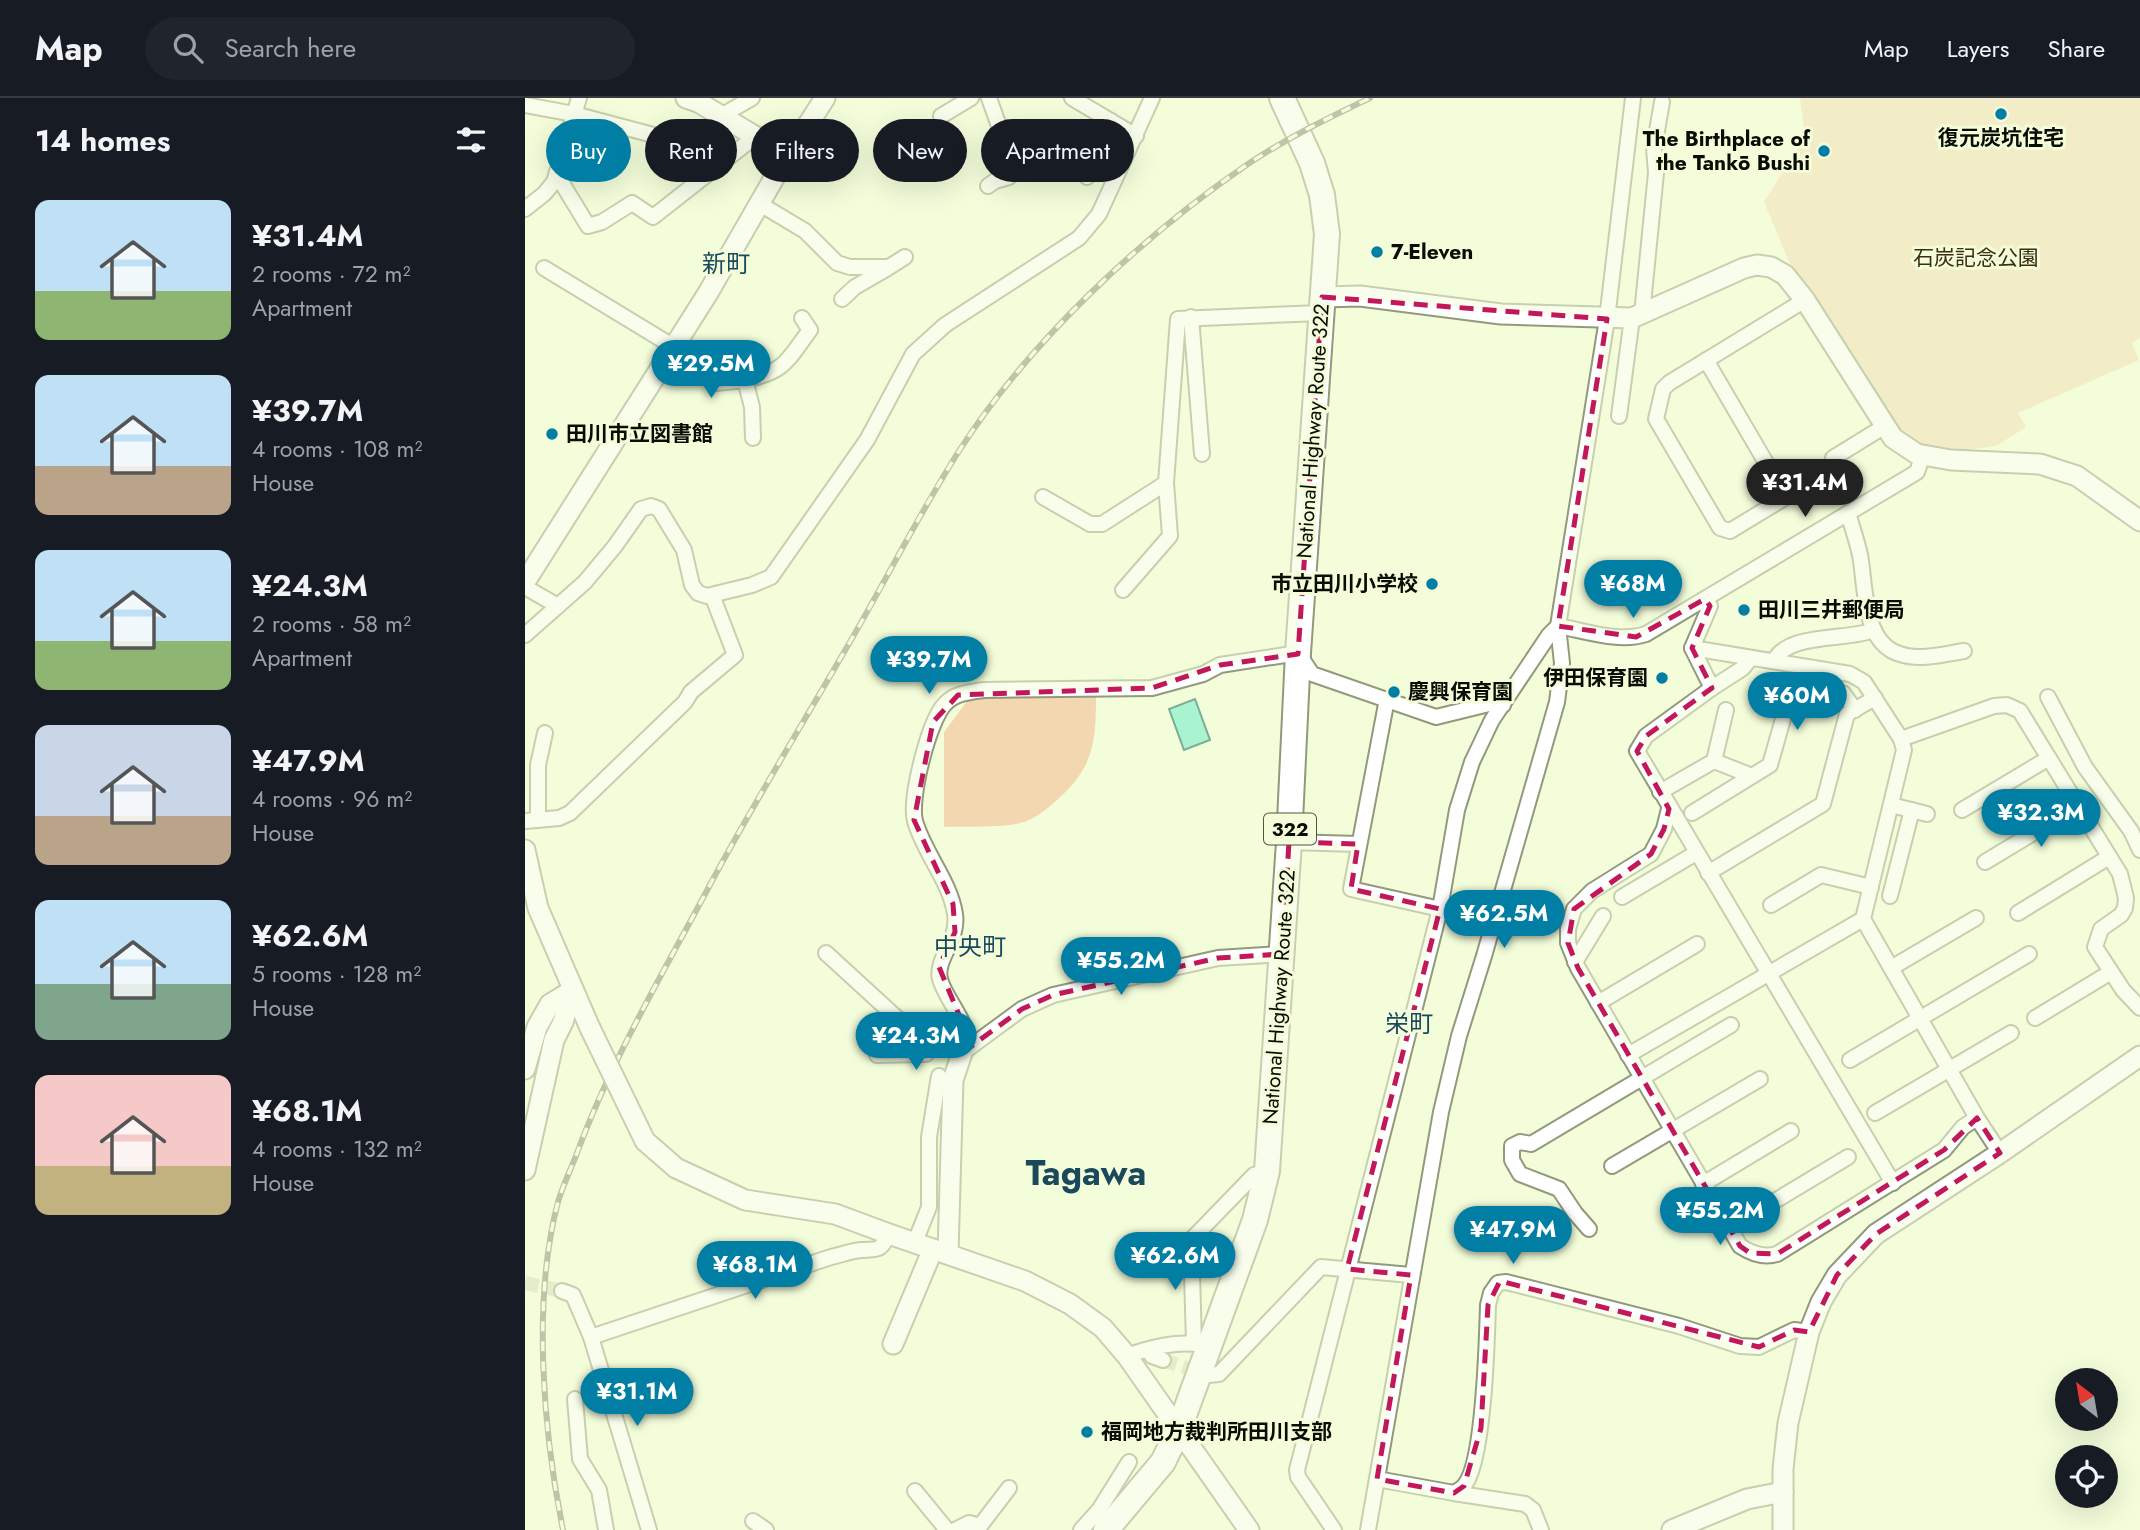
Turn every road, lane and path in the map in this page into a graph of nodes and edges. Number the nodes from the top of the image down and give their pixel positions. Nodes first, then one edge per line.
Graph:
1 (579, 98) edge
2 (686, 98) edge
3 (752, 98) edge
4 (825, 98) edge
5 (971, 98) edge
6 (989, 98) edge
7 (1072, 98) edge
8 (1152, 98) edge
9 (1282, 98) edge
10 (1633, 98) edge
11 (1662, 102) dead end
12 (525, 105) edge
13 (574, 114) junction
14 (722, 116) junction
15 (941, 116) dead end
16 (573, 119) edge
17 (812, 119) edge
18 (1108, 119) edge
19 (645, 133) edge
20 (751, 133) edge
21 (1136, 136) joint
22 (751, 140) edge
23 (737, 151) edge
24 (553, 182) edge
25 (562, 182) edge
26 (698, 182) edge
27 (772, 182) edge
28 (988, 186) dead end
29 (759, 204) junction
30 (525, 209) edge
31 (905, 257) dead end
32 (889, 267) junction
33 (544, 268) dead end
34 (842, 299) dead end
35 (1805, 300) junction
36 (1321, 305) junction
37 (1637, 316) junction
38 (1191, 317) junction
39 (802, 318) dead end
40 (1607, 318) junction
41 (672, 350) junction
42 (1706, 360) junction
43 (745, 380) junction
44 (1619, 416) dead end
45 (1885, 426) junction
46 (753, 438) dead end
47 (1202, 454) dead end
48 (1923, 455) junction
49 (1833, 458) dead end
50 (1166, 482) junction
51 (1043, 497) dead end
52 (1848, 513) junction
53 (2140, 521) edge
54 (525, 582) edge
55 (525, 587) edge
56 (1123, 590) dead end
57 (712, 595) junction
58 (1705, 599) junction
59 (558, 606) junction
60 (1558, 626) junction
61 (1874, 630) junction
62 (525, 635) edge
63 (1692, 648) junction
64 (1965, 651) dead end
65 (1298, 653) junction
66 (1751, 658) junction
67 (1774, 661) junction
68 (1712, 688) junction
69 (2048, 697) dead end
70 (1875, 698) junction
71 (1387, 699) junction
72 (1503, 705) junction
73 (1726, 710) dead end
74 (1855, 710) junction
75 (545, 733) dead end
76 (1901, 739) junction
77 (2049, 758) junction
78 (1714, 761) junction
79 (1752, 776) junction
80 (1660, 792) junction
81 (1891, 805) junction
82 (2078, 806) junction
83 (1669, 809) junction
84 (1912, 810) junction
85 (1962, 810) dead end
86 (1692, 813) dead end
87 (1927, 814) dead end
88 (531, 821) edge
89 (1289, 842) junction
90 (1358, 844) junction
91 (525, 850) edge
92 (2140, 850) edge
93 (1696, 853) junction
94 (2109, 857) junction
95 (1985, 862) dead end
96 (1708, 873) junction
97 (1871, 887) junction
98 (1622, 897) dead end
99 (1889, 897) dead end
100 (531, 903) edge
101 (1771, 905) dead end
102 (1440, 909) junction
103 (2018, 912) dead end
104 (1603, 916) dead end
105 (1976, 918) dead end
106 (1863, 919) junction
107 (1494, 921) junction
108 (1697, 944) dead end
109 (826, 953) dead end
110 (1282, 954) junction
111 (2029, 954) dead end
112 (1575, 962) junction
113 (1891, 968) junction
114 (2111, 972) junction
115 (1770, 974) junction
116 (573, 990) junction
117 (1598, 1003) junction
118 (2140, 1008) edge
119 (2035, 1018) dead end
120 (1920, 1019) junction
121 (1731, 1026) dead end
122 (2011, 1033) dead end
123 (934, 1045) junction
124 (963, 1053) junction
125 (877, 1055) dead end
126 (1628, 1055) junction
127 (2140, 1056) edge
128 (1850, 1060) dead end
129 (525, 1069) edge
130 (1949, 1070) junction
131 (939, 1076) dead end
132 (1641, 1079) junction
133 (1760, 1079) dead end
134 (1875, 1113) dead end
135 (1977, 1118) junction
136 (1672, 1131) junction
137 (1791, 1131) dead end
138 (2000, 1153) junction
139 (1848, 1157) dead end
140 (1612, 1166) dead end
141 (525, 1170) edge
142 (1267, 1171) junction
143 (1893, 1183) junction
144 (1703, 1184) junction
145 (1730, 1228) junction
146 (1589, 1229) dead end
147 (889, 1234) junction
148 (932, 1248) junction
149 (1347, 1269) junction
150 (1411, 1275) junction
151 (562, 1291) tunnel mouth
152 (1809, 1332) junction
153 (591, 1337) junction
154 (893, 1344) dead end
155 (1201, 1345) junction
156 (1147, 1350) junction
157 (1127, 1356) junction
158 (1163, 1360) tunnel mouth
159 (1208, 1376) dead end
160 (575, 1399) dead end
161 (1179, 1429) junction
162 (1129, 1462) dead end
163 (1377, 1479) junction
164 (1009, 1489) dead end
165 (915, 1491) dead end
166 (1783, 1492) junction
167 (1454, 1493) junction
168 (753, 1521) dead end
169 (981, 1528) edge
170 (1675, 1529) edge
171 (606, 1530) edge
172 (649, 1530) edge
173 (766, 1530) edge
174 (947, 1530) edge
175 (955, 1530) edge
176 (1081, 1530) edge
177 (1106, 1530) edge
178 (1249, 1530) edge
179 (1334, 1530) edge
180 (1368, 1530) edge
181 (1541, 1530) edge
182 (1783, 1530) edge

1 - 13 street
2 - 14 street
3 - 14 street
4 - 17 street
5 - 15 street
6 - 28 street
7 - 18 street
8 - 21 street
9 - 36 highway, National Highway Route 322 / 322
10 - 40 street
11 - 37 street
12 - 13 street
13 - 16 street
13 - 19 street
14 - 20 street
21 - 57 street
22 - 23 street
24 - 30 street
25 - 26 street
27 - 29 street
29 - 32 street
29 - 41 street
31 - 32 street
32 - 34 street
33 - 41 street
35 - 37 street
35 - 42 street
35 - 45 street
36 - 38 street
36 - 40 street
36 - 65 highway, National Highway Route 322 / 322
37 - 40 street
37 - 44 street
38 - 47 street
38 - 50 street
39 - 43 street
40 - 60 street
41 - 43 street
41 - 54 street
42 - 42 street
43 - 46 street
45 - 48 street
45 - 49 street
48 - 52 street
48 - 53 street
50 - 51 street
50 - 56 street
52 - 58 street
52 - 61 street
55 - 59 street
57 - 59 street
57 - 88 street
58 - 60 street
58 - 63 street
59 - 62 street
60 - 72 street
60 - 107 street
61 - 64 street
61 - 67 street
63 - 66 street
63 - 68 street
65 - 71 street
65 - 89 highway, National Highway Route 322 / 322
65 - 124 street
66 - 67 street
66 - 68 street
67 - 70 street
68 - 80 street
69 - 92 street
70 - 74 street
70 - 76 street
71 - 72 street
71 - 90 street
72 - 102 street
73 - 78 street
74 - 79 street
74 - 96 street
75 - 88 street
76 - 77 street
76 - 81 street
77 - 82 street
77 - 85 street
78 - 79 street
78 - 80 street
79 - 86 street
80 - 83 street
81 - 84 street
81 - 97 street
82 - 94 street
82 - 95 street
83 - 93 street
83 - 112 street
84 - 87 street
84 - 99 street
89 - 90 street
89 - 110 highway, National Highway Route 322 / 322
90 - 102 street
91 - 100 street
93 - 96 street
93 - 98 street
94 - 103 street
94 - 114 street
96 - 115 street
97 - 101 street
97 - 106 street
100 - 116 street
102 - 107 street
102 - 149 street
104 - 112 street
105 - 113 street
106 - 113 street
106 - 115 street
107 - 150 street
108 - 117 street
109 - 123 street
110 - 124 street
110 - 142 highway, National Highway Route 322 / 322
111 - 120 street
112 - 117 street
113 - 120 street
114 - 118 street
114 - 119 street
115 - 126 street
115 - 143 street
116 - 129 street
116 - 141 street
116 - 147 street, bridge
117 - 126 street
120 - 128 street
120 - 130 street
121 - 132 street
122 - 130 street
123 - 124 street
123 - 125 street
124 - 148 street
126 - 132 street
127 - 138 street
130 - 134 street
130 - 135 street
131 - 148 street
132 - 136 street
132 - 146 street
133 - 136 street
135 - 138 street
135 - 143 street
136 - 140 street
136 - 144 street
137 - 144 street
138 - 152 street
139 - 145 street
142 - 155 highway, National Highway Route 322 / 322
142 - 155 street
143 - 145 street
144 - 145 street
147 - 148 street
147 - 153 street
148 - 154 street
148 - 157 street
149 - 150 street
149 - 159 street
149 - 179 street
150 - 163 street
151 - 153 street
152 - 166 street
152 - 167 street
153 - 172 street
155 - 156 street
155 - 161 highway, National Highway Route 322 / 322
156 - 157 street
156 - 158 street
157 - 161 street
160 - 171 street
161 - 177 highway, National Highway Route 322 / 322
161 - 178 street
162 - 176 street
163 - 167 street
163 - 180 street
164 - 169 street
165 - 174 street
166 - 170 street
166 - 182 street
167 - 181 street
168 - 173 street
169 - 175 street

